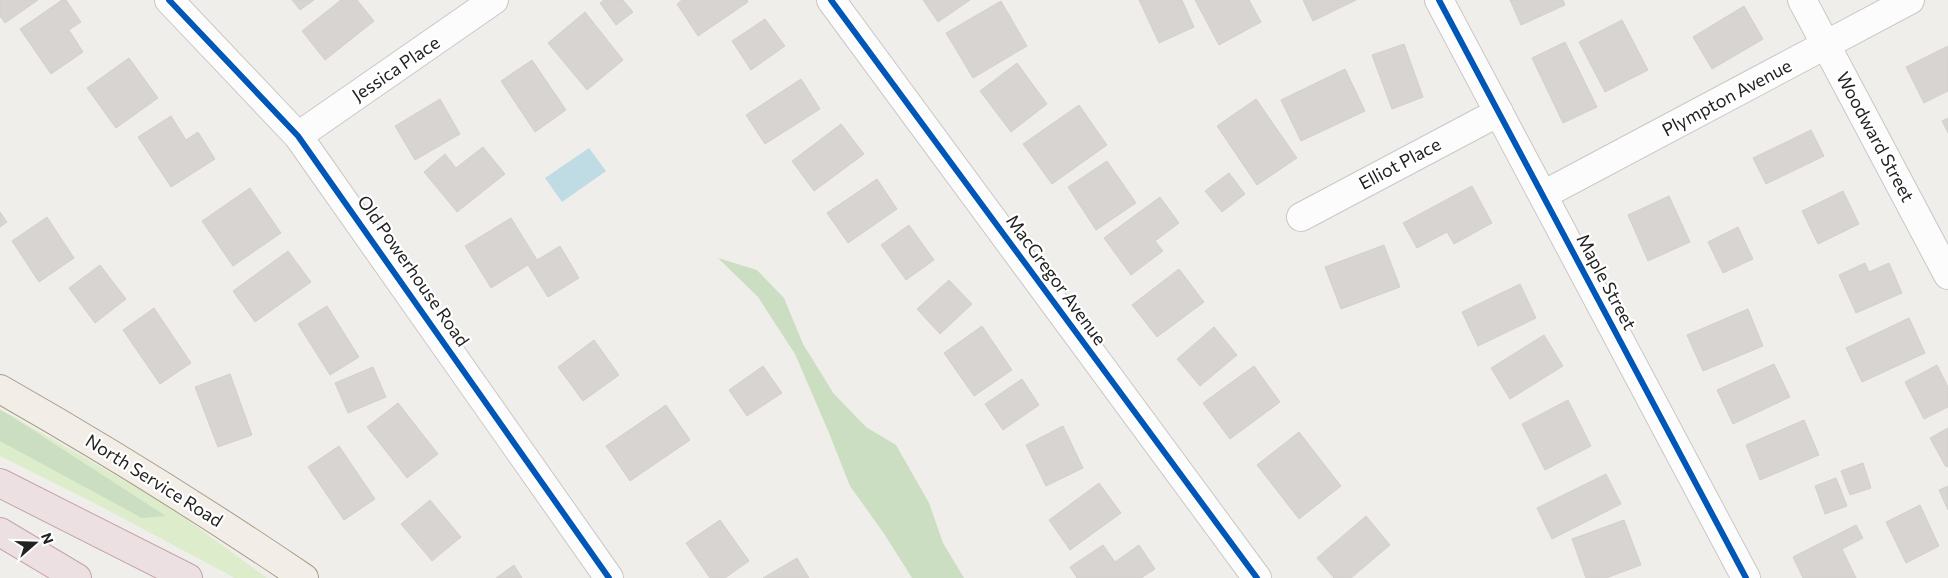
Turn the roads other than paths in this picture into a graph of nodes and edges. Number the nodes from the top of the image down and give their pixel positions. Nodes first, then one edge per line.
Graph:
1 (169, 0) edge
2 (494, 0) edge
3 (831, 0) edge
4 (1439, 0) edge
5 (1802, 0) edge
6 (1910, 0) edge
7 (1826, 45) junction
8 (1499, 112) junction
9 (298, 136) junction
10 (1543, 195) junction
11 (1301, 217) dead end
12 (1948, 275) edge
13 (0, 389) edge
14 (0, 483) edge
15 (0, 532) edge
16 (77, 578) edge
17 (188, 578) edge
18 (304, 578) edge
19 (609, 578) edge
20 (1257, 578) edge
21 (1746, 578) edge

1 - 9 street, Old Powerhouse Road
2 - 9 street, Jessica Place
3 - 20 street, MacGregor Avenue
4 - 8 street, Maple Street
5 - 7 street, Woodward Street
6 - 7 street, Plympton Avenue
7 - 10 street, Plympton Avenue
7 - 12 street, Woodward Street
8 - 10 street, Maple Street
8 - 11 street, Elliot Place
9 - 19 street, Old Powerhouse Road
10 - 21 street, Maple Street
13 - 18 main road, North Service Road
14 - 17 highway
15 - 16 highway

